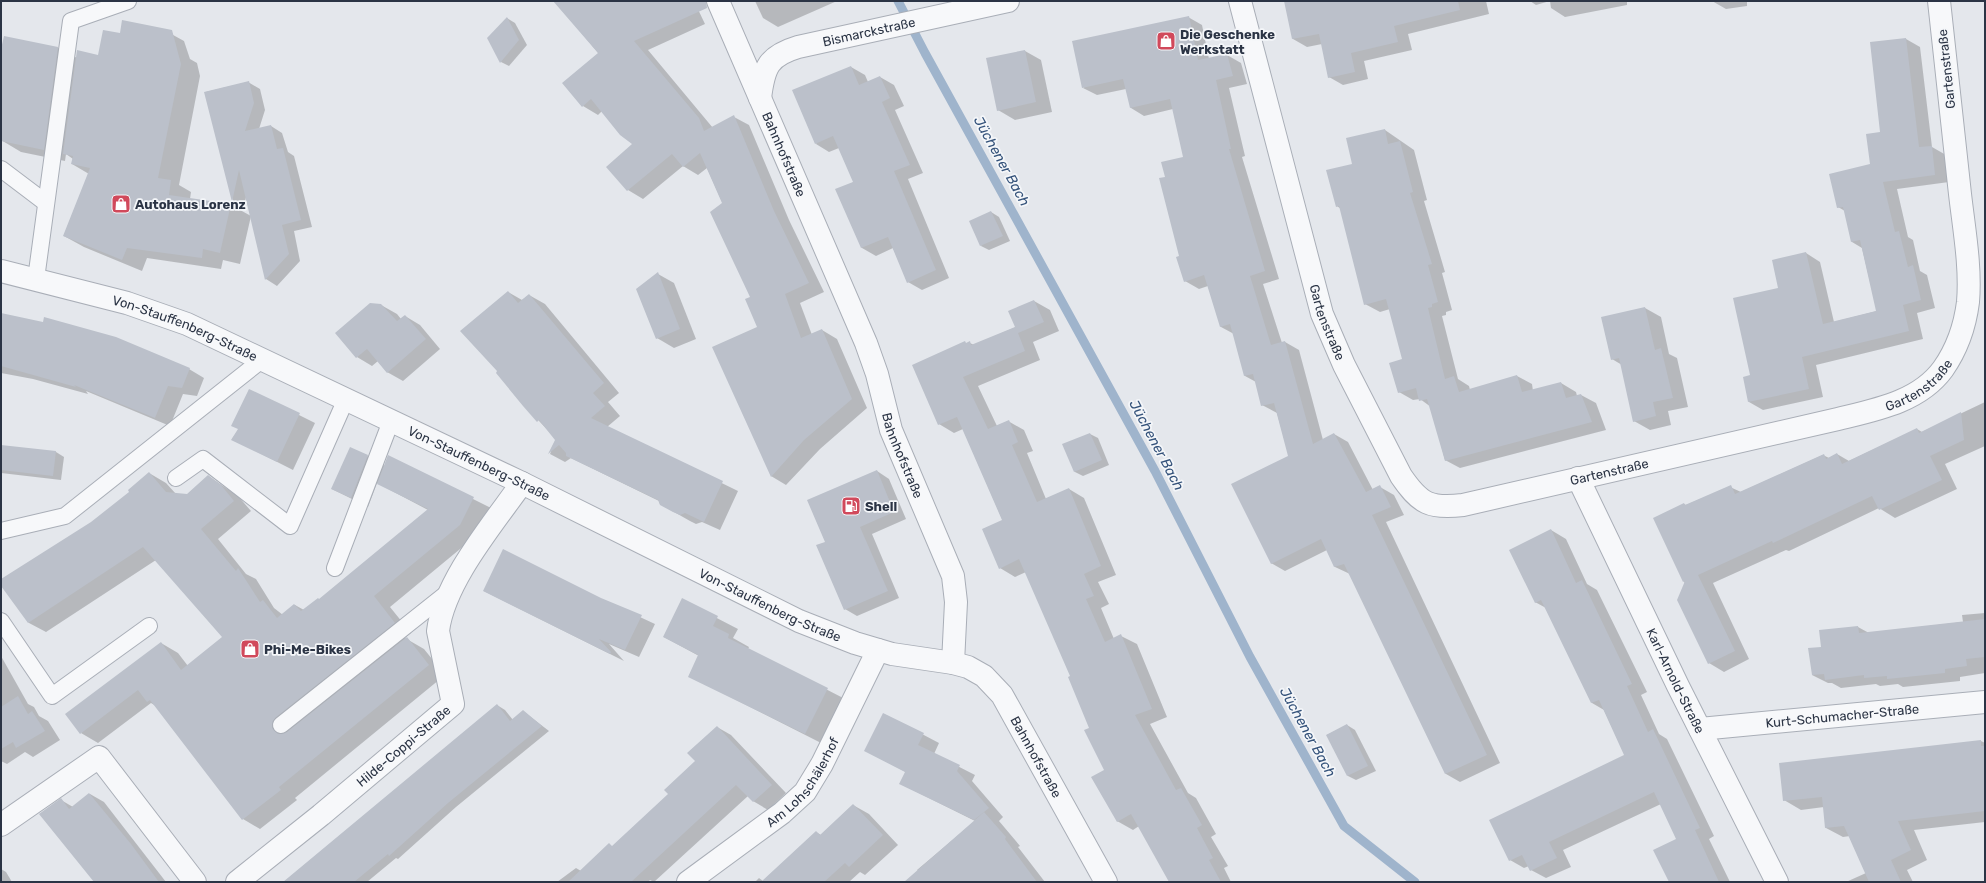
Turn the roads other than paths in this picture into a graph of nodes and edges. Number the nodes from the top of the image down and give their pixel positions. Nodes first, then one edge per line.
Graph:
1 (128, 1) edge
2 (718, 1) edge
3 (1008, 1) edge
4 (1240, 1) edge
5 (1939, 1) edge
6 (760, 98) junction
7 (1, 169) edge
8 (46, 203) junction
9 (1, 271) edge
10 (36, 278) junction
11 (263, 359) junction
12 (346, 399) junction
13 (391, 421) junction
14 (176, 478) dead end
15 (1578, 478) junction
16 (522, 483) junction
17 (1, 531) edge
18 (335, 568) dead end
19 (451, 590) junction
20 (1, 621) edge
21 (149, 626) dead end
22 (878, 650) junction
23 (953, 663) junction
24 (1985, 702) edge
25 (281, 725) dead end
26 (1700, 729) junction
27 (1, 825) edge
28 (195, 882) edge
29 (238, 882) edge
30 (688, 882) edge
31 (1106, 882) edge
32 (1777, 882) edge

1 - 8 lane
2 - 6 street, Bahnhofstraße
3 - 6 street, Bismarckstraße
4 - 15 street, Gartenstraße
5 - 15 street, Gartenstraße
6 - 23 street, Bahnhofstraße
7 - 8 lane
8 - 10 lane
9 - 10 street, Von-Stauffenberg-Straße
10 - 11 street, Von-Stauffenberg-Straße
11 - 12 street, Von-Stauffenberg-Straße
11 - 17 lane
12 - 13 street, Von-Stauffenberg-Straße
12 - 14 lane
13 - 16 street, Von-Stauffenberg-Straße
13 - 18 lane
15 - 26 street, Karl-Arnold-Straße
16 - 19 street, Hilde-Coppi-Straße
16 - 22 street, Von-Stauffenberg-Straße
19 - 25 lane
19 - 29 street, Hilde-Coppi-Straße
20 - 21 lane
22 - 23 street, Von-Stauffenberg-Straße
22 - 30 street, Am Lohschälerhof
23 - 31 street, Bahnhofstraße
24 - 26 street, Kurt-Schumacher-Straße
26 - 32 street, Karl-Arnold-Straße
27 - 28 street

